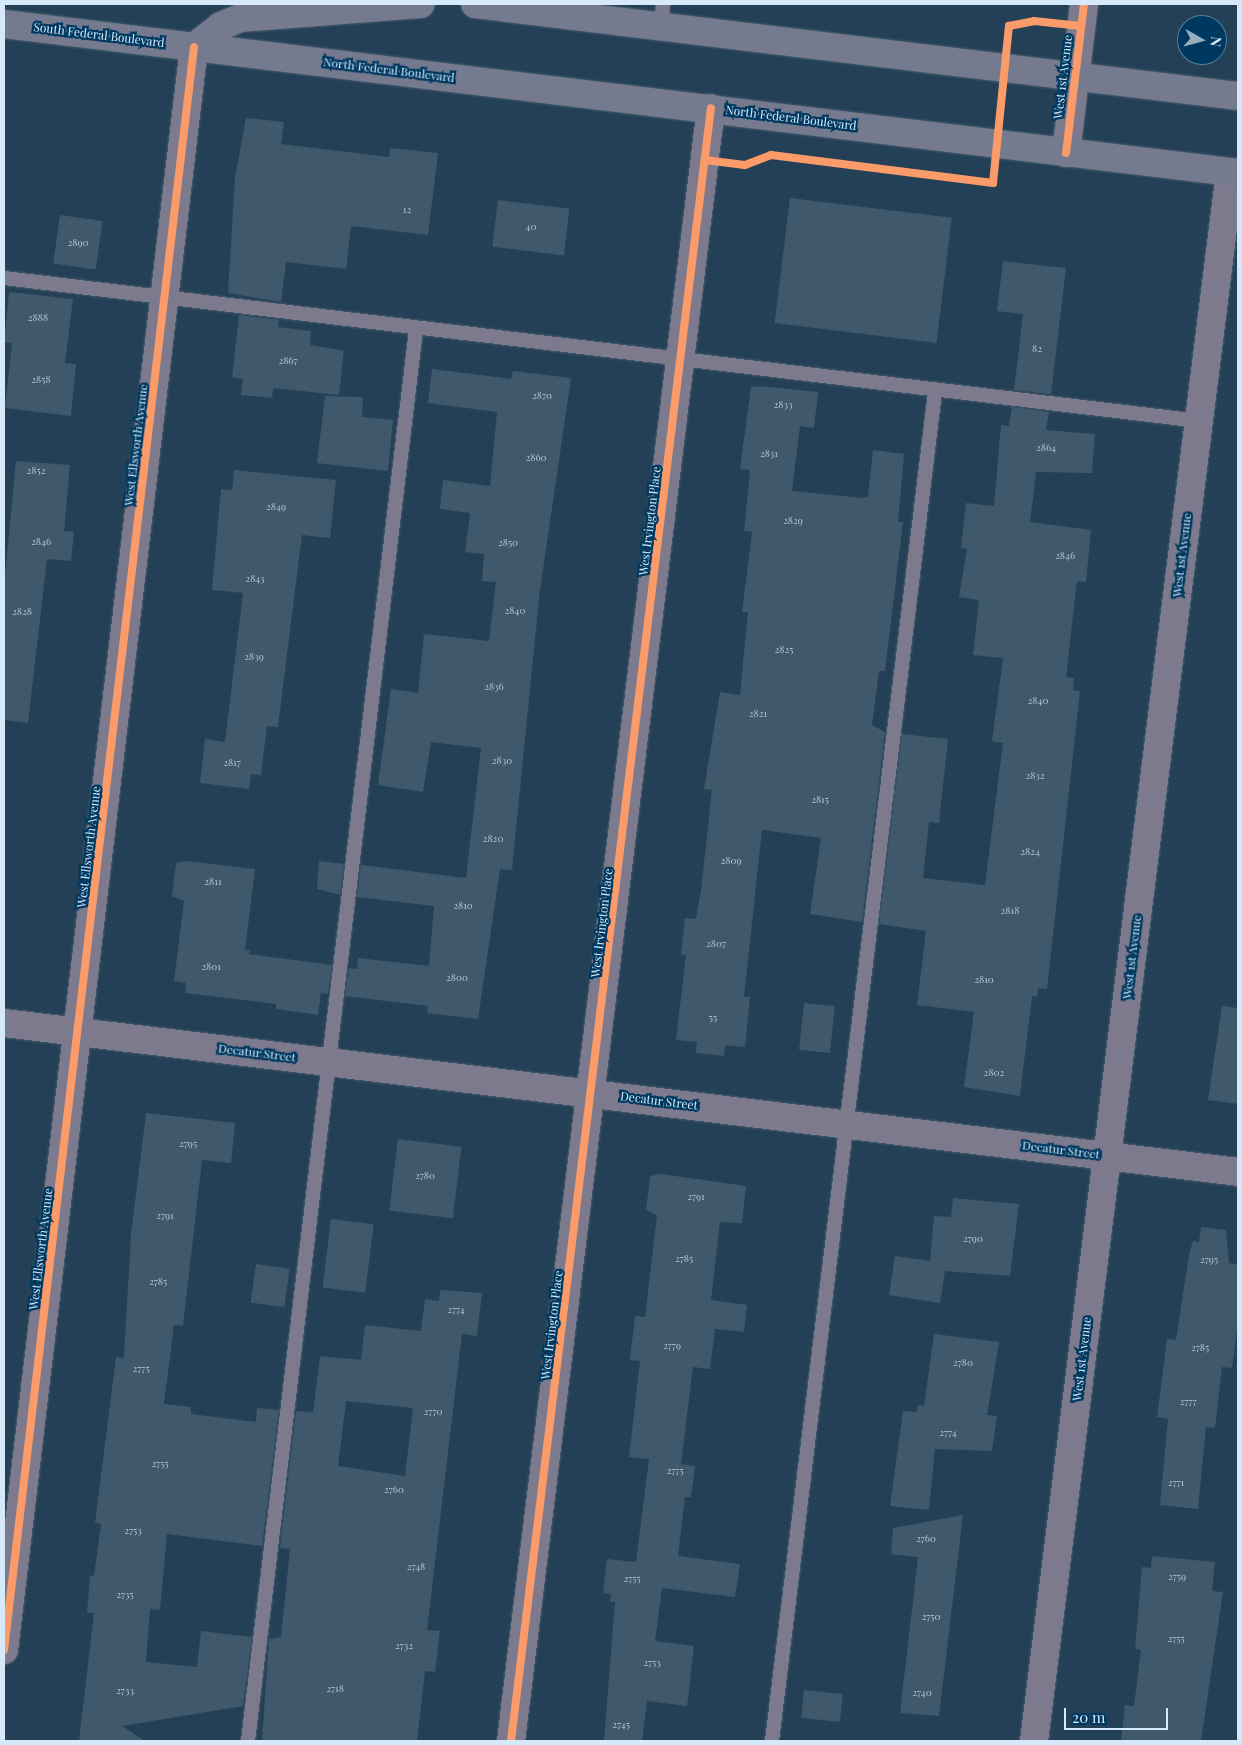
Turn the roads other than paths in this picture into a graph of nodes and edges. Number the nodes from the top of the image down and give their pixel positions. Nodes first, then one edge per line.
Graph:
1 (420, 4) edge
2 (475, 4) edge
3 (1084, 4) edge
4 (662, 16) edge
5 (4, 24) edge
6 (194, 47) junction
7 (1074, 78) junction
8 (1238, 96) edge
9 (711, 108) junction
10 (1066, 153) junction
11 (1234, 173) edge
12 (4, 278) edge
13 (165, 297) junction
14 (416, 330) junction
15 (680, 362) junction
16 (935, 392) junction
17 (1199, 421) junction
18 (4, 1023) edge
19 (79, 1032) junction
20 (330, 1062) junction
21 (592, 1093) junction
22 (850, 1124) junction
23 (1107, 1156) junction
24 (1238, 1172) edge
25 (4, 1650) edge
26 (248, 1741) edge
27 (512, 1741) edge
28 (772, 1741) edge
29 (1034, 1741) edge

1 - 6 main road
2 - 4 main road
3 - 7 street, West 1st Avenue
4 - 7 main road
5 - 6 main road, South Federal Boulevard
6 - 9 main road, North Federal Boulevard
6 - 13 street, West Ellsworth Avenue
7 - 8 main road
7 - 10 street, West 1st Avenue
9 - 10 main road, North Federal Boulevard
9 - 15 street, West Irvington Place
10 - 11 main road, North Federal Boulevard
11 - 17 street, West 1st Avenue
12 - 13 lane
13 - 14 lane
13 - 19 street, West Ellsworth Avenue
14 - 15 lane
14 - 20 lane
15 - 16 lane
15 - 21 street, West Irvington Place
16 - 17 lane
16 - 22 lane
17 - 23 street, West 1st Avenue
18 - 19 street, Decatur Street
19 - 20 street, Decatur Street
19 - 25 street, West Ellsworth Avenue
20 - 21 street, Decatur Street
20 - 26 lane
21 - 22 street, Decatur Street
21 - 27 street, West Irvington Place
22 - 23 street, Decatur Street
22 - 28 lane
23 - 24 street, Decatur Street
23 - 29 street, West 1st Avenue

